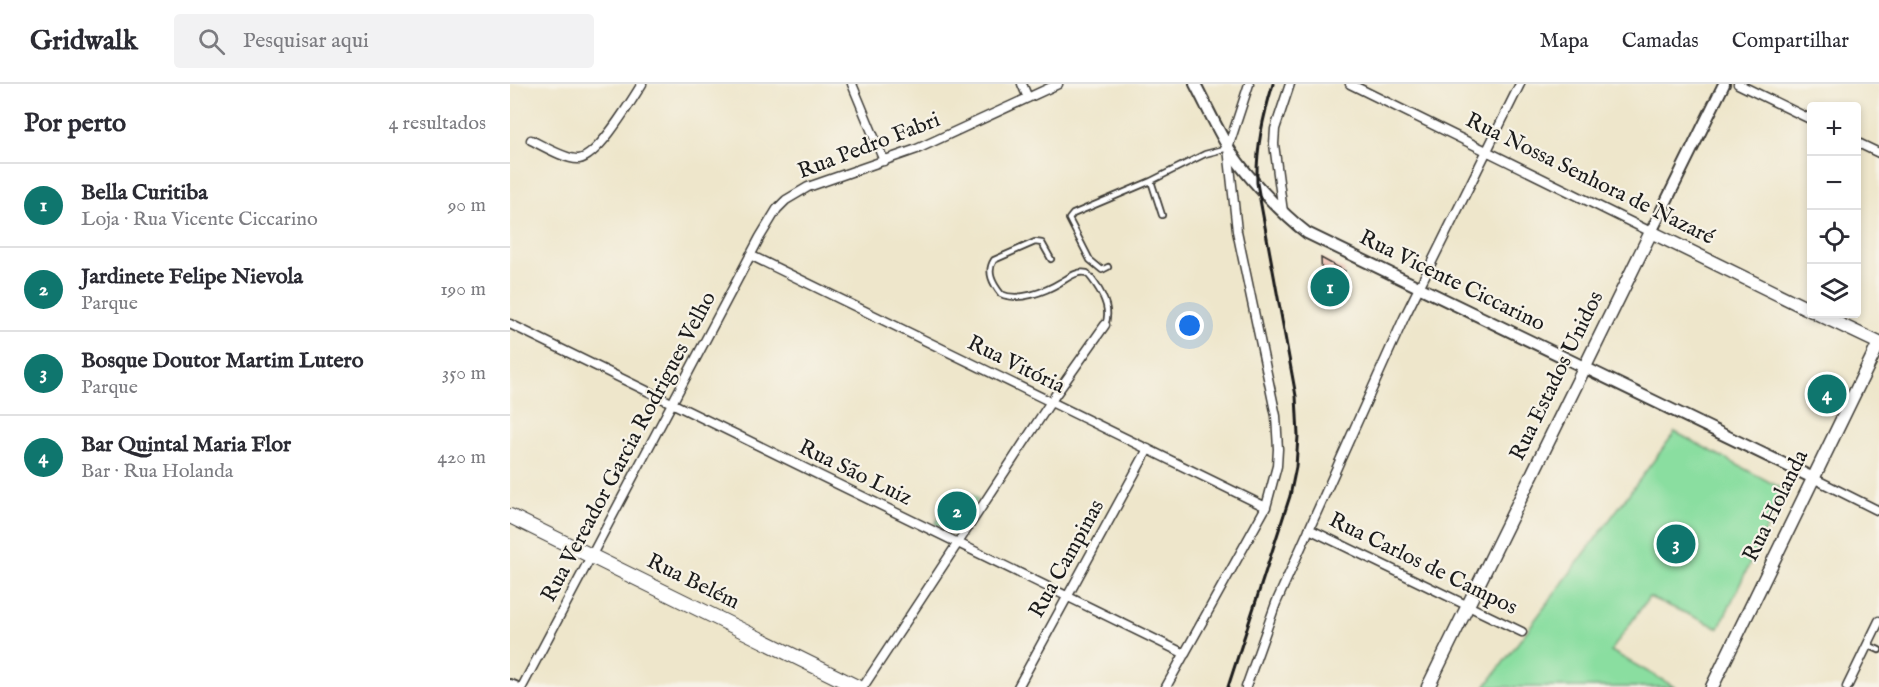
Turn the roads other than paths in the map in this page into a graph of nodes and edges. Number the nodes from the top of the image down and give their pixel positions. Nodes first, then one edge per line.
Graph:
1 (642, 84) edge
2 (852, 84) edge
3 (1022, 84) edge
4 (1058, 84) edge
5 (1196, 84) edge
6 (1250, 84) edge
7 (1290, 84) edge
8 (1350, 84) edge
9 (1520, 84) edge
10 (1724, 84) edge
11 (1738, 84) edge
12 (1028, 98) junction
13 (1807, 118) edge
14 (531, 140) dead end
15 (1861, 144) edge
16 (1228, 148) junction
17 (1486, 152) junction
18 (1879, 153) edge
19 (884, 161) junction
20 (1151, 181) junction
21 (1283, 212) junction
22 (1162, 215) dead end
23 (1651, 232) junction
24 (750, 255) junction
25 (1051, 260) dead end
26 (1108, 267) dead end
27 (1420, 287) junction
28 (1807, 308) edge
29 (1826, 318) edge
30 (510, 324) edge
31 (1105, 325) joint
32 (1879, 343) edge
33 (1585, 368) junction
34 (1051, 402) junction
35 (672, 403) junction
36 (1148, 449) junction
37 (1813, 478) junction
38 (1266, 507) junction
39 (1879, 511) edge
40 (510, 516) edge
41 (1309, 529) junction
42 (958, 543) junction
43 (591, 556) junction
44 (1067, 597) junction
45 (1468, 606) junction
46 (1879, 621) edge
47 (1522, 632) dead end
48 (1868, 645) junction
49 (1879, 650) edge
50 (1185, 654) junction
51 (510, 685) edge
52 (514, 687) edge
53 (522, 687) edge
54 (857, 687) edge
55 (863, 687) edge
56 (1018, 687) edge
57 (1166, 687) edge
58 (1246, 687) edge
59 (1428, 687) edge
60 (1712, 687) edge
61 (1847, 687) edge

1 - 14 street
2 - 19 street
3 - 12 street
4 - 12 street, Rua Pedro Fabri
5 - 16 street, Rua Vicente Ciccarino
6 - 16 street
7 - 21 street
8 - 17 street, Rua Nossa Senhora de Nazaré
9 - 17 street
10 - 23 street, Rua Estados Unidos
11 - 13 street
12 - 19 street, Rua Pedro Fabri
15 - 18 street
16 - 20 lane
16 - 21 street, Rua Vicente Ciccarino
16 - 38 street
17 - 23 street, Rua Nossa Senhora de Nazaré
17 - 27 street
19 - 24 street, Rua Pedro Fabri
20 - 22 lane
20 - 26 lane
21 - 27 street, Rua Vicente Ciccarino
23 - 28 main road, Rua Nossa Senhora de Nazaré
23 - 33 main road, Rua Estados Unidos
24 - 34 street, Rua Vitória
24 - 35 street, Rua Vereador Garcia Rodrigues Velho
25 - 31 lane
27 - 33 street, Rua Vicente Ciccarino
27 - 41 street
29 - 32 main road
30 - 35 street, Rua São Luiz
31 - 34 street
32 - 37 main road, Rua Holanda
33 - 37 street, Rua Vicente Ciccarino
33 - 45 main road, Rua Estados Unidos
34 - 36 street, Rua Vitória
34 - 42 street
35 - 42 street, Rua São Luiz
35 - 43 street, Rua Vereador Garcia Rodrigues Velho
36 - 38 street, Rua Vitória
36 - 44 street, Rua Campinas
37 - 39 street, Rua Vicente Ciccarino
37 - 60 main road, Rua Holanda
38 - 50 street
40 - 43 main road, Rua Belém
41 - 45 street, Rua Carlos de Campos
41 - 58 street
42 - 44 street, Rua São Luiz
42 - 55 street
43 - 53 street, Rua Vereador Garcia Rodrigues Velho
43 - 54 main road, Rua Belém
44 - 50 street, Rua São Luiz
44 - 56 street, Rua Campinas
45 - 47 street, Rua Carlos de Campos
45 - 59 main road, Rua Estados Unidos
46 - 48 street
48 - 49 lane
48 - 61 street
50 - 57 street
51 - 52 street

